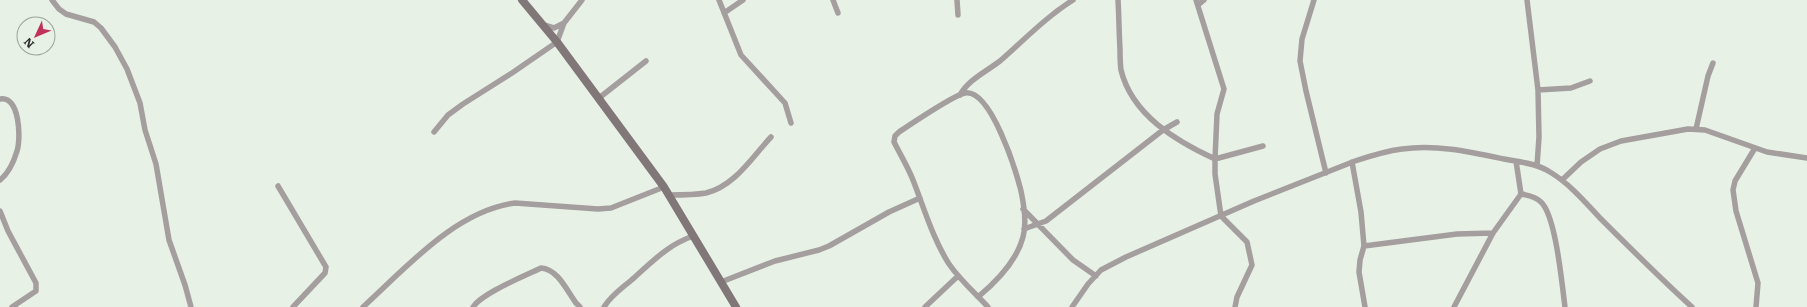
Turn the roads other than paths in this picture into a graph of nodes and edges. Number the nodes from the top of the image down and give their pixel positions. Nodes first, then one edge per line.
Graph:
1 (52, 0) edge
2 (522, 0) edge
3 (582, 0) edge
4 (719, 0) edge
5 (743, 0) edge
6 (833, 0) edge
7 (957, 0) edge
8 (1074, 0) edge
9 (1118, 0) edge
10 (1204, 0) edge
11 (1314, 0) edge
12 (1527, 0) edge
13 (1197, 3) edge
14 (724, 13) junction
15 (838, 13) dead end
16 (958, 15) dead end
17 (564, 23) junction
18 (544, 25) junction
19 (557, 42) junction
20 (646, 61) dead end
21 (1713, 63) dead end
22 (1590, 81) dead end
23 (1538, 90) junction
24 (960, 95) junction
25 (599, 98) junction
26 (0, 99) edge
27 (1176, 122) dead end
28 (791, 123) dead end
29 (1696, 129) junction
30 (1163, 130) junction
31 (434, 132) dead end
32 (771, 138) dead end
33 (1263, 146) dead end
34 (1755, 148) junction
35 (1807, 158) edge
36 (1215, 159) junction
37 (1516, 161) junction
38 (1352, 162) junction
39 (1537, 166) junction
40 (1326, 173) junction
41 (0, 180) edge
42 (1562, 180) junction
43 (278, 186) dead end
44 (664, 187) junction
45 (1521, 194) junction
46 (668, 196) junction
47 (920, 198) junction
48 (1023, 210) junction
49 (0, 211) edge
50 (1221, 216) junction
51 (1038, 224) junction
52 (1024, 229) junction
53 (1493, 234) junction
54 (693, 236) junction
55 (1364, 246) junction
56 (958, 276) junction
57 (1096, 276) junction
58 (721, 282) junction
59 (978, 297) junction
60 (12, 307) edge
61 (191, 307) edge
62 (293, 307) edge
63 (363, 307) edge
64 (473, 307) edge
65 (580, 307) edge
66 (604, 307) edge
67 (736, 307) edge
68 (925, 307) edge
69 (988, 307) edge
70 (1072, 307) edge
71 (1235, 307) edge
72 (1365, 307) edge
73 (1454, 307) edge
74 (1565, 307) edge
75 (1692, 307) edge
76 (1756, 307) edge

1 - 61 street
2 - 18 main road
3 - 17 street
4 - 14 street
5 - 14 street
6 - 15 street
7 - 16 street
8 - 24 street
9 - 30 street
10 - 13 street
11 - 40 street
12 - 23 street
13 - 36 street
14 - 28 street
17 - 18 street
17 - 19 street
18 - 19 main road
19 - 25 main road
19 - 31 street
20 - 25 street
21 - 29 street
22 - 23 street
23 - 39 street
24 - 47 street
24 - 48 street
25 - 44 main road
26 - 41 street
27 - 30 street
29 - 34 street
29 - 42 street
30 - 36 street
30 - 51 street
32 - 46 street
33 - 36 street
34 - 35 street
34 - 76 street
36 - 50 street
37 - 38 street
37 - 39 street
37 - 45 street
38 - 40 street
38 - 55 street
39 - 42 street
40 - 50 street
42 - 75 street
43 - 62 street
44 - 46 main road
44 - 63 street
45 - 53 street
45 - 74 street
46 - 54 main road
47 - 56 street
47 - 58 street
48 - 51 street
48 - 52 street
49 - 60 street
50 - 57 street
50 - 71 street
51 - 52 street
51 - 57 street
52 - 59 street
53 - 55 street
53 - 73 street
54 - 58 main road
54 - 66 street
55 - 72 street
56 - 59 street
56 - 68 street
57 - 70 street
58 - 67 main road
59 - 69 street
64 - 65 street

